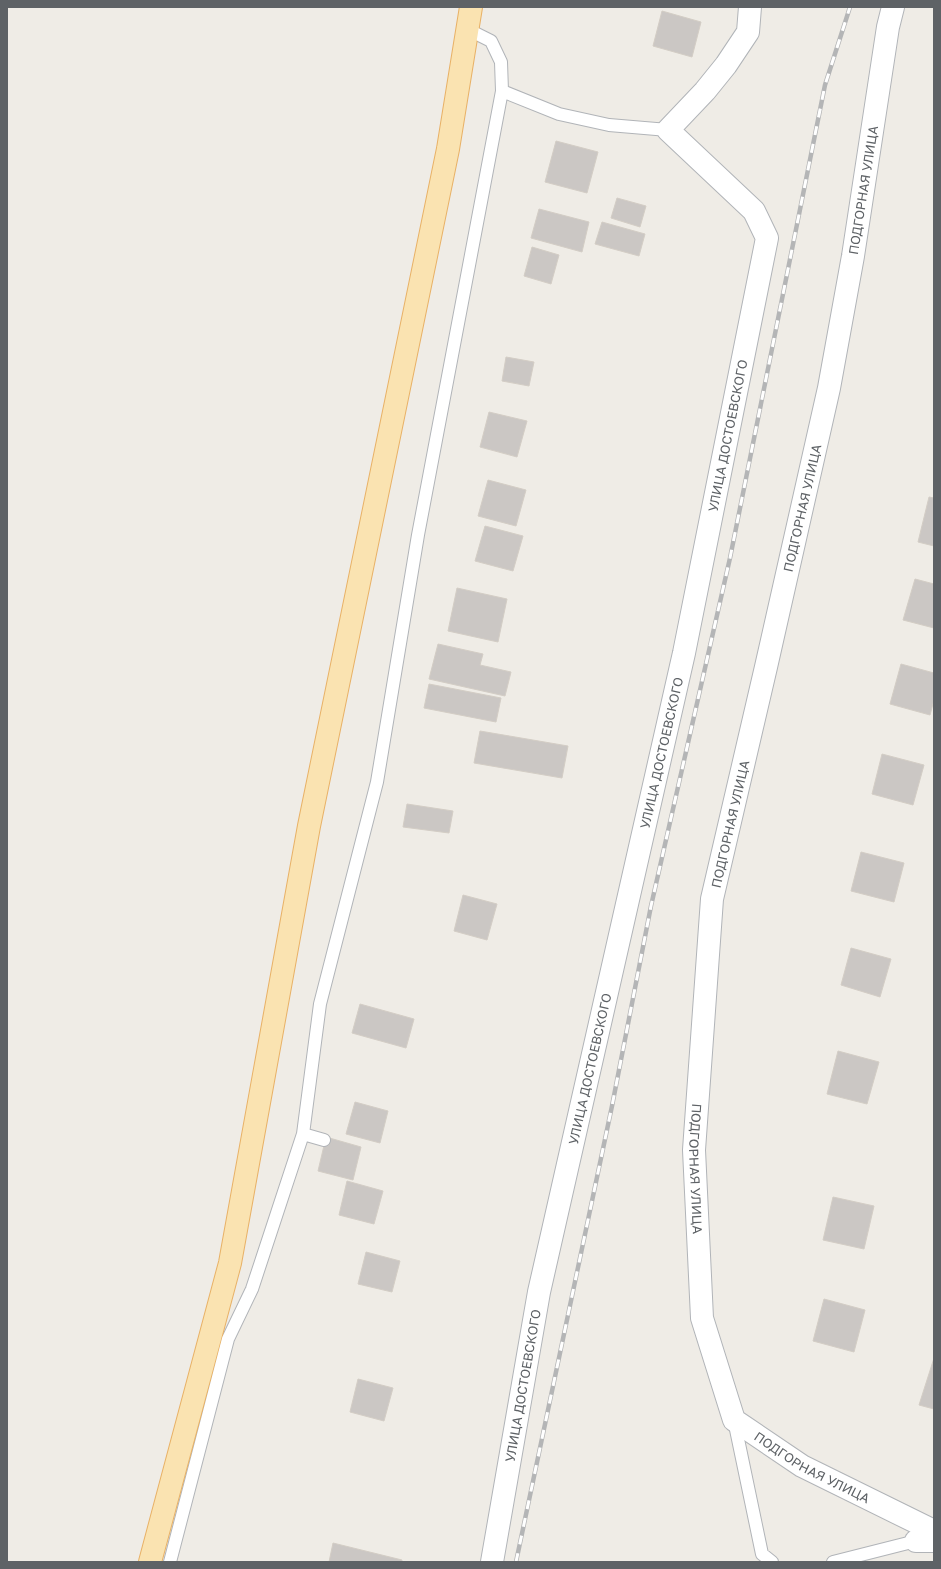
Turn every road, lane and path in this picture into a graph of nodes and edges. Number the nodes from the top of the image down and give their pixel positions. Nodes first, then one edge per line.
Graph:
1 (471, 7) edge
2 (750, 7) edge
3 (893, 7) edge
4 (467, 29) junction
5 (502, 91) junction
6 (668, 130) junction
7 (302, 1134) junction
8 (324, 1140) dead end
9 (734, 1420) junction
10 (928, 1538) edge
11 (150, 1562) edge
12 (170, 1562) edge
13 (492, 1562) edge
14 (772, 1562) edge
15 (833, 1562) edge

1 - 4 main road
2 - 6 street
3 - 9 street, ПОДГОРНАЯ УЛИЦА
4 - 5 lane
4 - 11 main road
5 - 6 lane
5 - 7 lane
6 - 13 street, УЛИЦА ДОСТОЕВСКОГО
7 - 8 lane
7 - 12 lane
9 - 10 street, ПОДГОРНАЯ УЛИЦА
9 - 14 lane
10 - 15 lane

